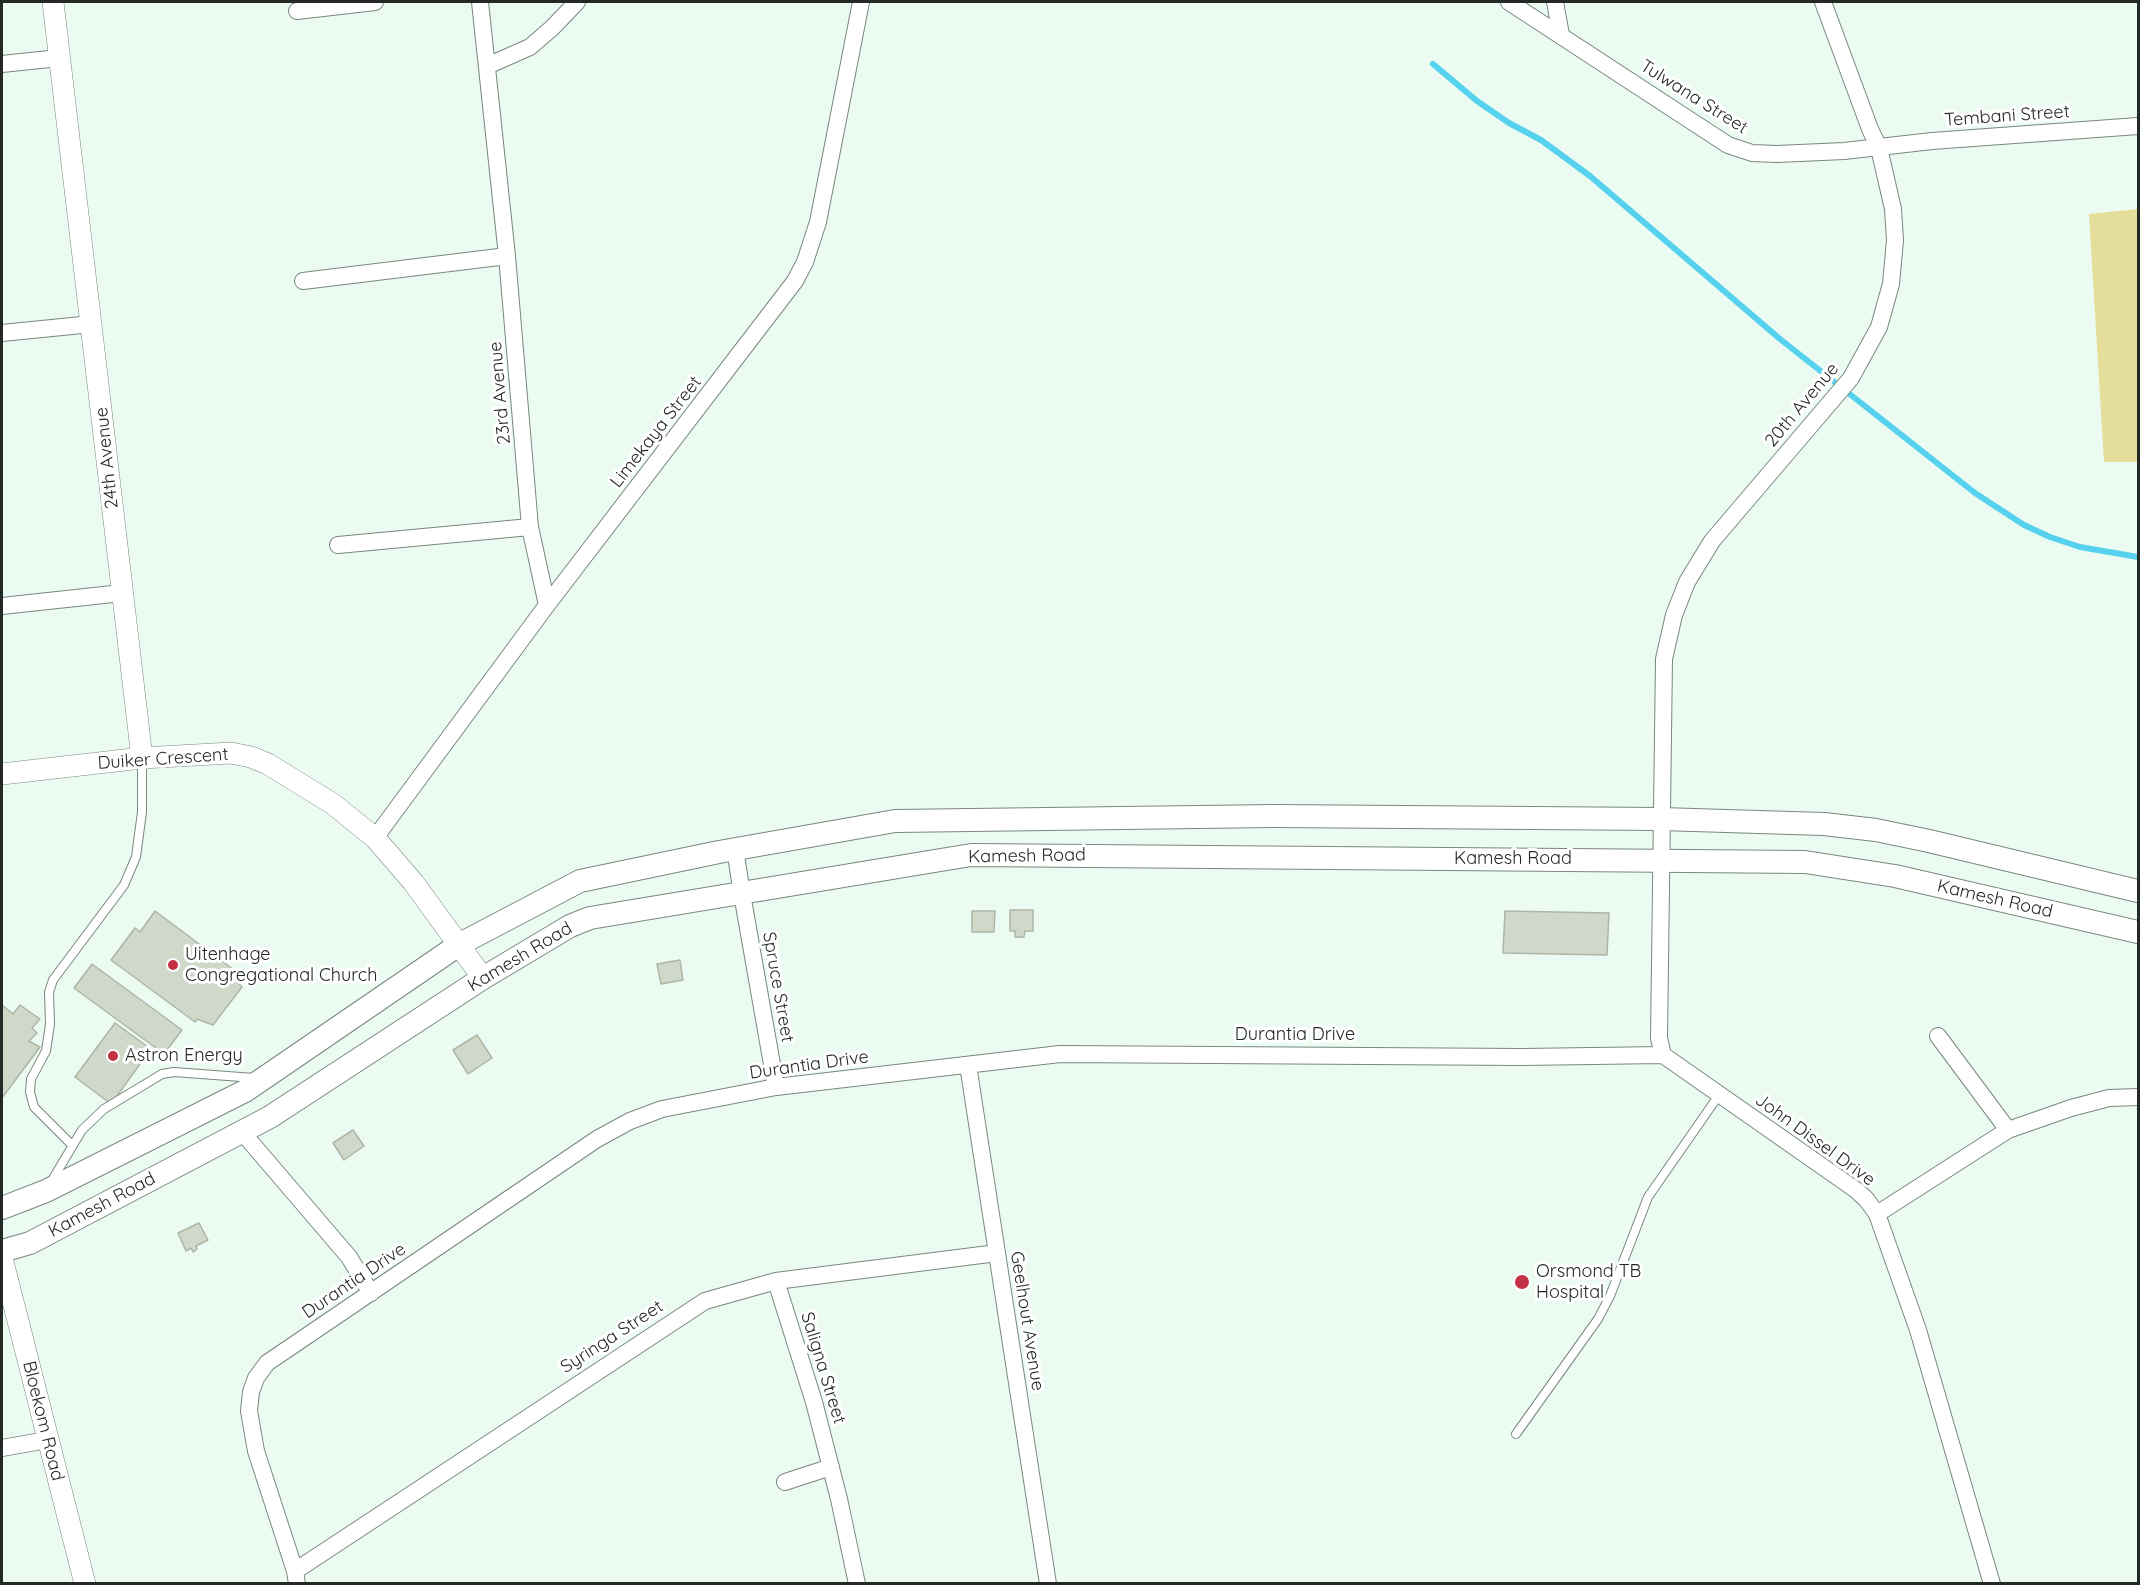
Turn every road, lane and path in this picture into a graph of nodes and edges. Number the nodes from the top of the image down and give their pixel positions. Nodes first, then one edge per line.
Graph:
1 (53, 2) edge
2 (375, 2) edge
3 (480, 2) edge
4 (577, 2) edge
5 (861, 2) edge
6 (1509, 2) edge
7 (1555, 2) edge
8 (1823, 2) edge
9 (297, 11) dead end
10 (1561, 35) junction
11 (59, 58) junction
12 (2, 64) edge
13 (487, 66) junction
14 (2139, 126) edge
15 (1879, 148) junction
16 (507, 256) junction
17 (303, 280) dead end
18 (92, 324) junction
19 (2, 333) edge
20 (530, 527) junction
21 (338, 545) dead end
22 (122, 593) junction
23 (548, 605) junction
24 (2, 606) edge
25 (142, 758) junction
26 (2, 774) edge
27 (1661, 819) junction
28 (375, 838) junction
29 (735, 849) junction
30 (1660, 860) junction
31 (2139, 891) edge
32 (742, 894) junction
33 (2139, 932) edge
34 (460, 944) junction
35 (483, 978) junction
36 (1938, 1036) dead end
37 (1663, 1055) junction
38 (968, 1065) junction
39 (263, 1078) junction
40 (776, 1087) junction
41 (1719, 1095) junction
42 (2139, 1097) edge
43 (2008, 1130) junction
44 (242, 1132) junction
45 (72, 1145) junction
46 (46, 1191) junction
47 (2, 1208) edge
48 (1877, 1214) junction
49 (2, 1251) edge
50 (997, 1253) junction
51 (2, 1258) edge
52 (776, 1281) junction
53 (371, 1293) junction
54 (1516, 1434) dead end
55 (47, 1440) junction
56 (2, 1448) edge
57 (831, 1467) junction
58 (785, 1482) dead end
59 (296, 1577) edge
60 (85, 1584) edge
61 (857, 1584) edge
62 (1048, 1584) edge
63 (1992, 1584) edge

1 - 11 street, 24th Avenue
2 - 9 street
3 - 13 street, 23rd Avenue
4 - 13 street
5 - 23 street, Limekaya Street
6 - 10 street, Tulwana Street
7 - 10 street
8 - 15 street, 20th Avenue
10 - 15 street, Tulwana Street
11 - 12 street
11 - 18 street, 24th Avenue
13 - 16 street, 23rd Avenue
14 - 15 street, Tembani Street
15 - 27 street, 20th Avenue
16 - 17 street
16 - 20 street, 23rd Avenue
18 - 19 street
18 - 22 street, 24th Avenue
20 - 21 street
20 - 23 street, 23rd Avenue
22 - 24 street
22 - 25 street, 24th Avenue
23 - 28 street, Limekaya Street
25 - 26 street, Duiker Crescent
25 - 28 street, Duiker Crescent
25 - 45 lane
27 - 29 main road, Kamesh Road
27 - 30 street
27 - 31 main road, Kamesh Road
28 - 34 street, Duiker Crescent
29 - 32 street, Spruce Street
29 - 34 main road, Kamesh Road
30 - 32 main road, Kamesh Road
30 - 33 main road, Kamesh Road
30 - 37 street
32 - 35 main road, Kamesh Road
32 - 40 street, Spruce Street
34 - 35 street, Duiker Crescent
34 - 39 main road, Kamesh Road
35 - 44 main road, Kamesh Road
36 - 43 street
37 - 38 street, Durantia Drive
37 - 41 street, John Dissel Drive
38 - 40 street, Durantia Drive
38 - 50 street, Geelhout Avenue
39 - 45 lane
39 - 46 main road, Kamesh Road
40 - 53 street, Durantia Drive
41 - 48 street, John Dissel Drive
41 - 54 lane
42 - 43 street
43 - 48 street
44 - 49 main road, Kamesh Road
44 - 53 street
45 - 46 lane
46 - 47 main road, Kamesh Road
48 - 63 street, John Dissel Drive
50 - 52 street, Syringa Street
50 - 62 street, Geelhout Avenue
51 - 55 street, Bloekom Road
52 - 57 street, Saligna Street
52 - 59 street, Syringa Street
53 - 59 street, Durantia Drive
55 - 56 street
55 - 60 street, Bloekom Road
57 - 58 street
57 - 61 street, Saligna Street

